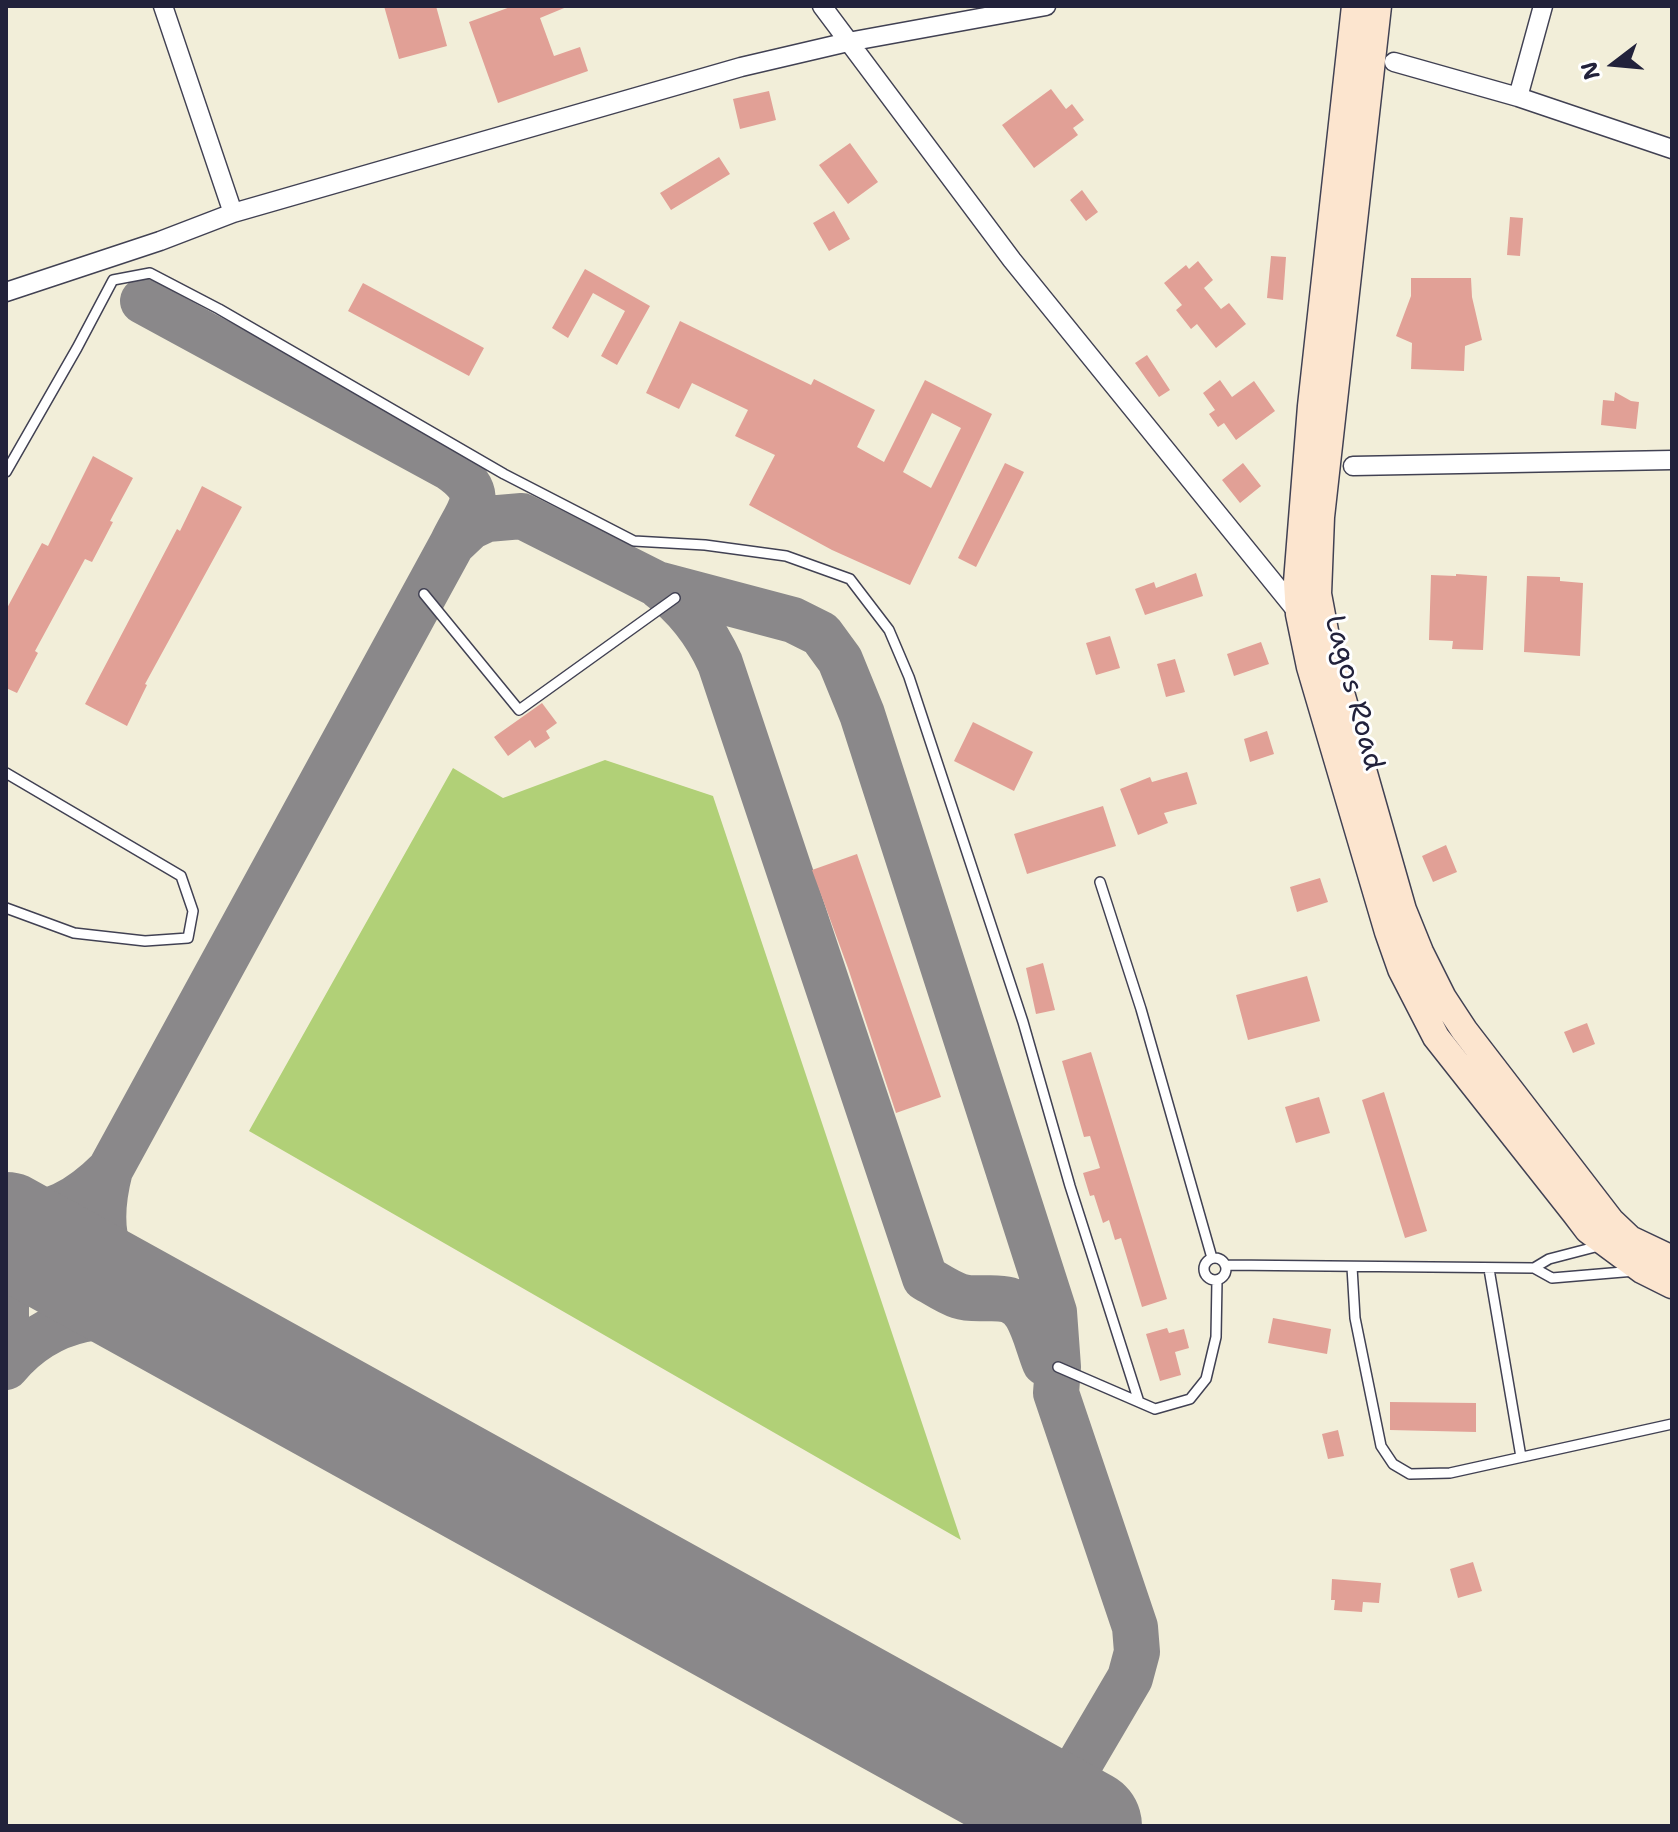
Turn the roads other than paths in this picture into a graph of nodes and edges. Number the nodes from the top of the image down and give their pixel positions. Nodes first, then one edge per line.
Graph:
1 (163, 6) edge
2 (822, 6) edge
3 (1046, 6) edge
4 (1355, 6) edge
5 (1378, 6) edge
6 (1543, 6) edge
7 (848, 42) junction
8 (1394, 62) dead end
9 (1518, 97) junction
10 (1672, 149) edge
11 (233, 213) junction
12 (6, 292) edge
13 (1672, 460) edge
14 (1353, 466) dead end
15 (6, 472) edge
16 (424, 594) dead end
17 (675, 598) dead end
18 (1299, 614) junction
19 (6, 773) edge
20 (1100, 882) dead end
21 (6, 908) edge
22 (1607, 1244) junction
23 (1212, 1258) junction
24 (1672, 1259) edge
25 (1225, 1265) junction
26 (1352, 1267) junction
27 (1534, 1268) junction
28 (1489, 1269) junction
29 (1642, 1270) junction
30 (1217, 1280) junction
31 (1672, 1285) edge
32 (1058, 1367) dead end
33 (1139, 1402) junction
34 (1672, 1424) edge
35 (1521, 1457) junction

1 - 11 street
2 - 7 street
3 - 7 street
4 - 18 main road, Lagos Road
5 - 24 main road, Lagos Road
6 - 9 street
7 - 11 street
7 - 18 street
8 - 9 street
9 - 10 street
11 - 12 street
13 - 14 street
15 - 33 lane
16 - 17 lane
18 - 22 main road, Lagos Road
19 - 21 lane
20 - 23 lane
22 - 27 lane
22 - 29 main road, Lagos Road
23 - 25 lane
23 - 30 lane
25 - 26 lane
25 - 30 lane
26 - 28 lane
26 - 35 lane
27 - 28 lane
27 - 29 lane
28 - 35 lane
29 - 31 main road, Lagos Road
30 - 33 lane
32 - 33 lane
34 - 35 lane

